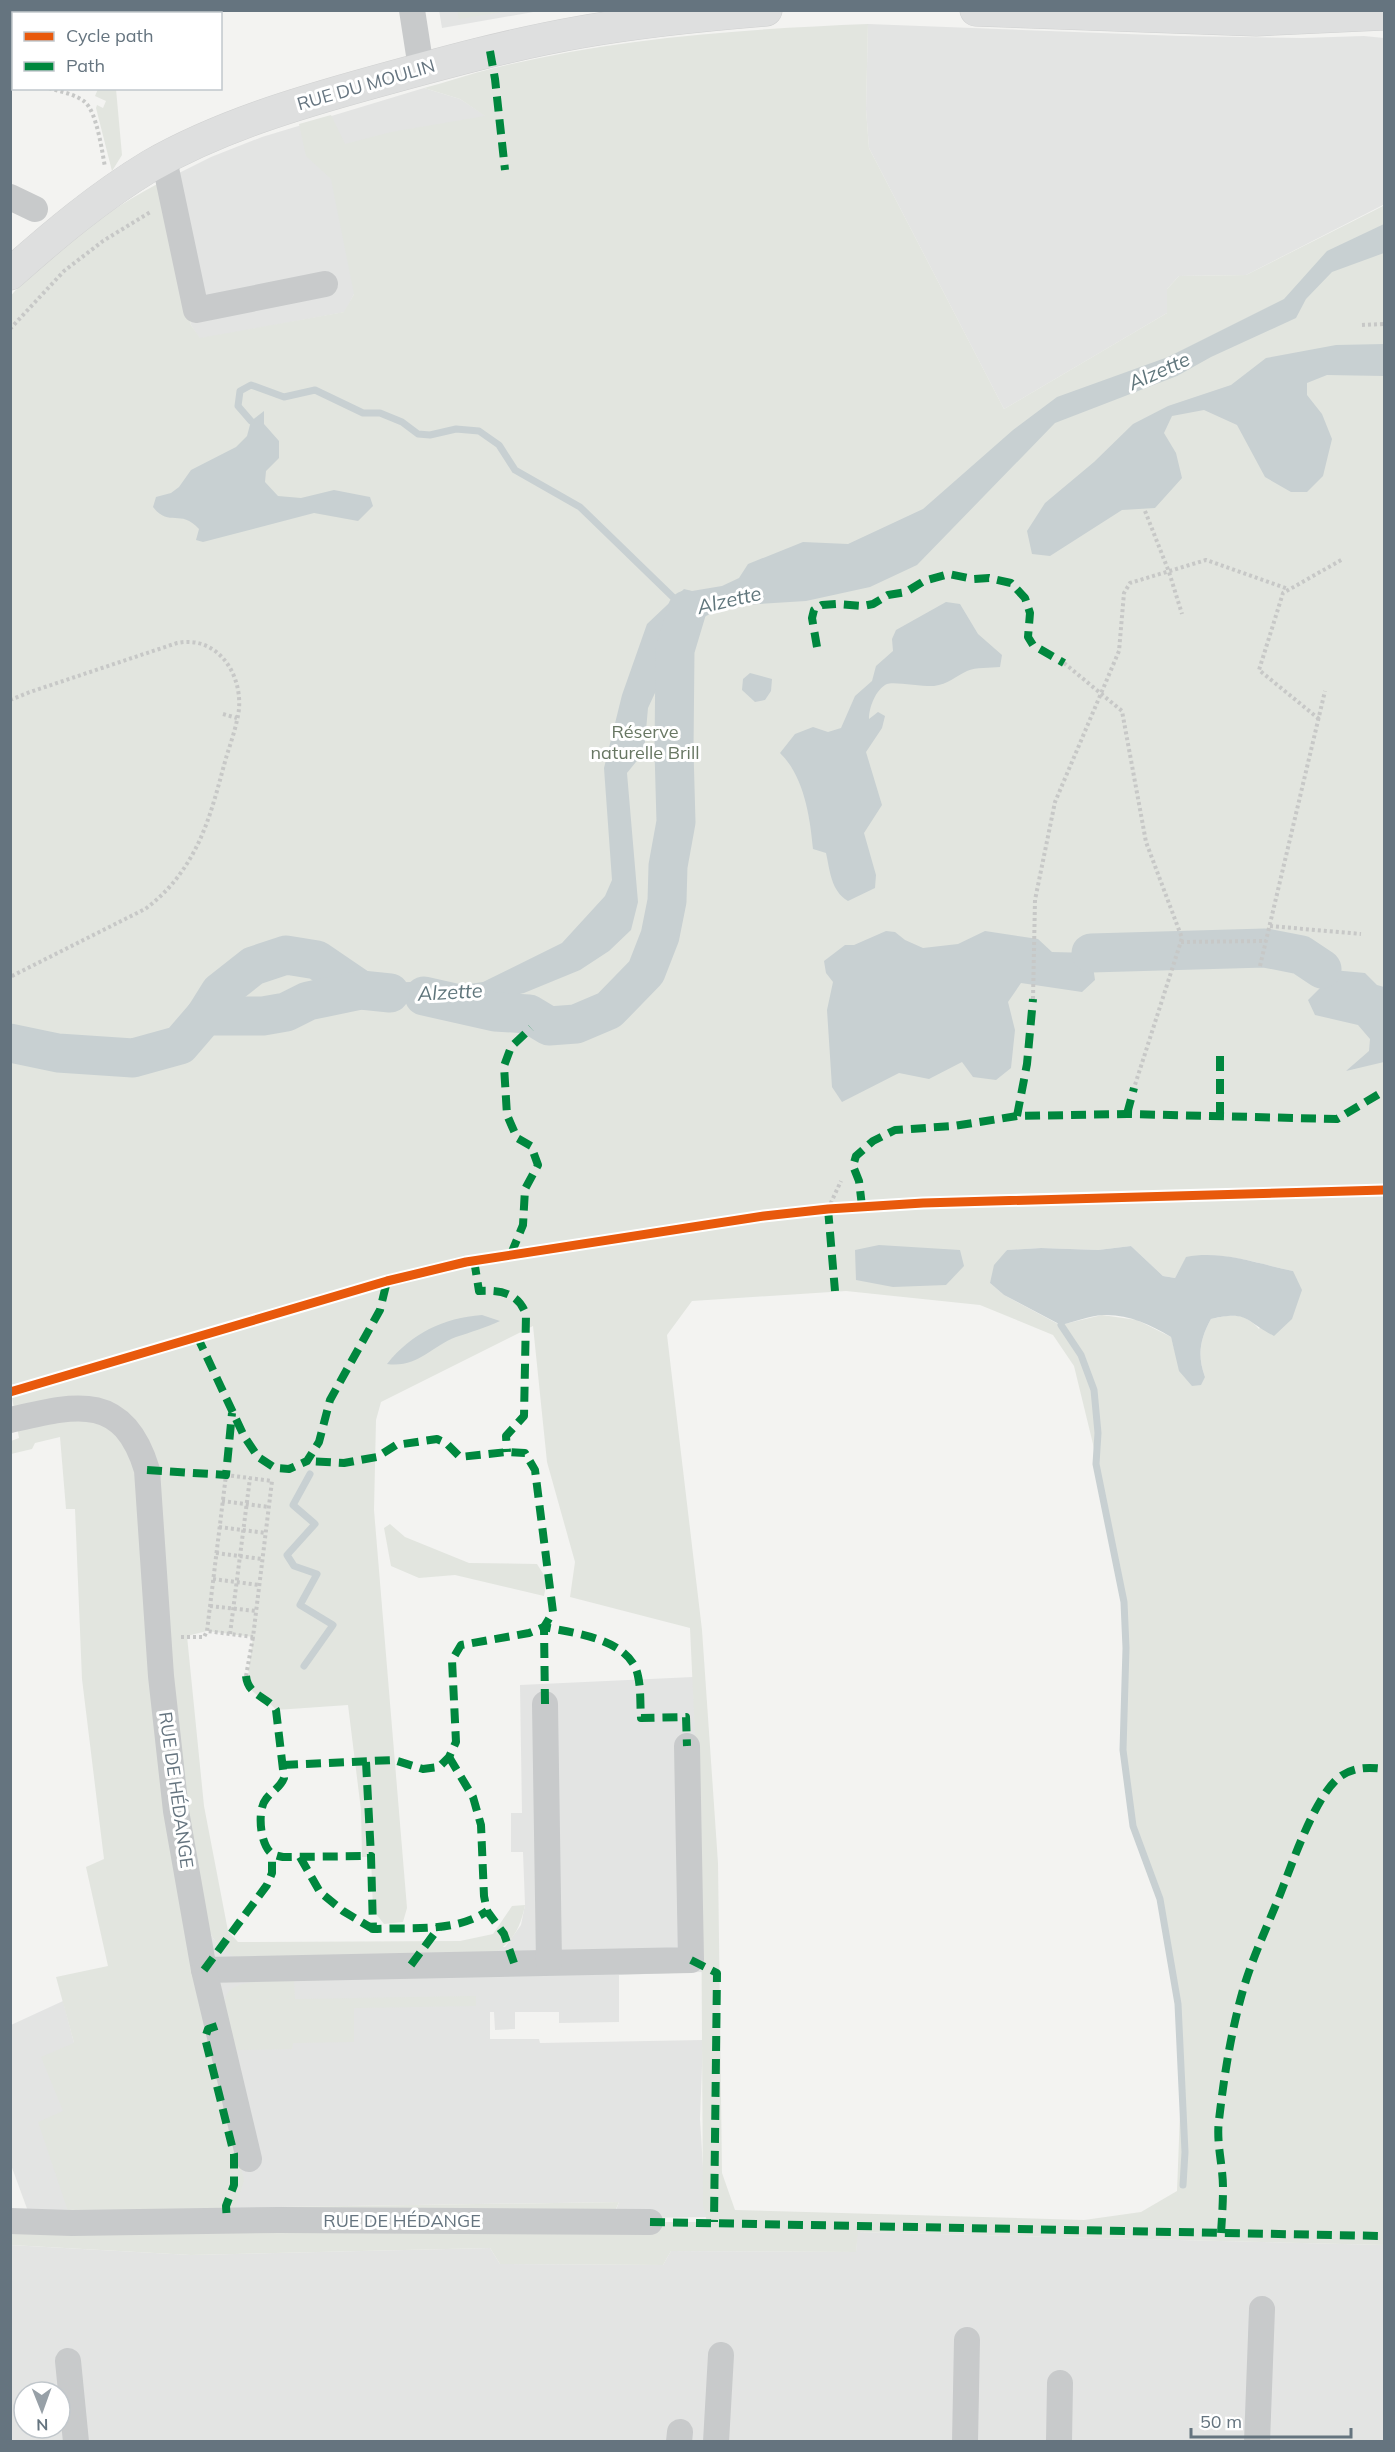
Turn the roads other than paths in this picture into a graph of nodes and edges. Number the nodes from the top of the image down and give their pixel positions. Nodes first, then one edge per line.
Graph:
1 (412, 10) edge
2 (766, 10) edge
3 (975, 10) edge
4 (1384, 14) edge
5 (422, 69) junction
6 (164, 159) junction
7 (10, 197) edge
8 (34, 209) dead end
9 (10, 274) edge
10 (325, 284) dead end
11 (10, 1420) edge
12 (544, 1704) dead end
13 (687, 1746) dead end
14 (549, 1962) junction
15 (204, 1970) junction
16 (249, 2159) dead end
17 (10, 2221) edge
18 (650, 2222) dead end
19 (1262, 2309) dead end
20 (967, 2340) dead end
21 (721, 2355) dead end
22 (68, 2361) dead end
23 (1060, 2383) dead end
24 (76, 2442) edge
25 (716, 2442) edge
26 (965, 2442) edge
27 (1059, 2442) edge
28 (1257, 2442) edge

1 - 5 street
2 - 5 main road, RUE DU MOULIN
3 - 4 main road
5 - 6 main road, RUE DU MOULIN
6 - 9 main road, RUE DU MOULIN
6 - 10 street
7 - 8 street
11 - 15 street, RUE DE HÉDANGE
12 - 14 street
13 - 14 street
14 - 15 street
15 - 16 street, RUE DE HÉDANGE
17 - 18 street, RUE DE HÉDANGE
19 - 28 street
20 - 26 street
21 - 25 street
22 - 24 street
23 - 27 street

